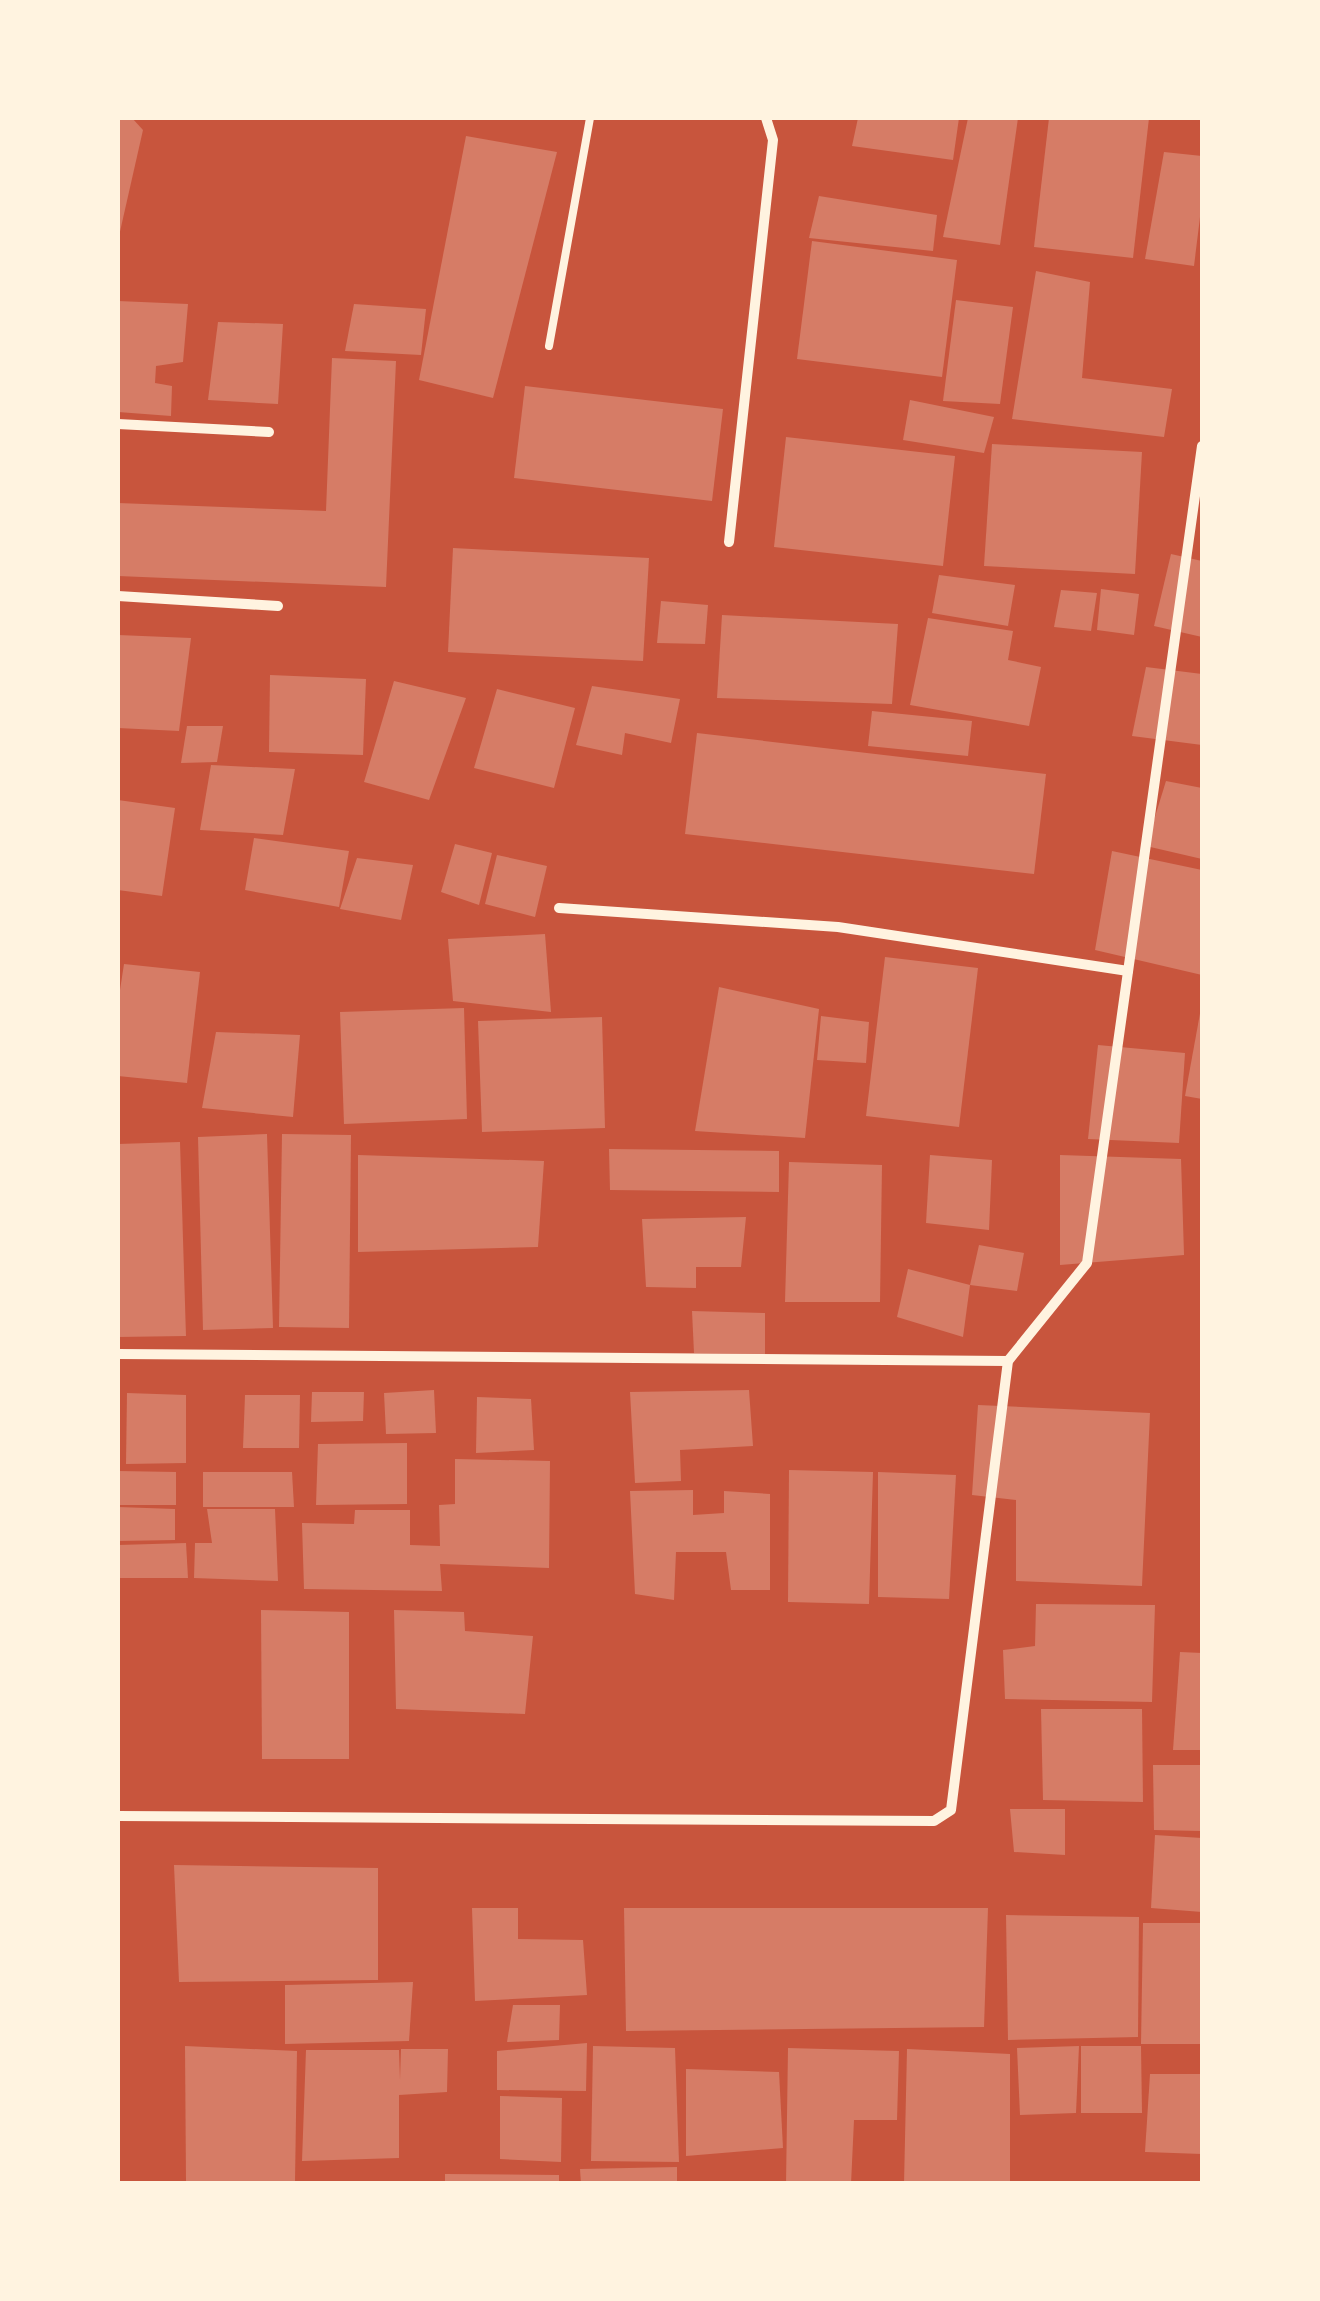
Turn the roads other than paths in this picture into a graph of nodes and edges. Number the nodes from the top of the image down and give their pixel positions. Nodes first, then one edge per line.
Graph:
1 (590, 118) edge
2 (766, 118) edge
3 (549, 346) dead end
4 (118, 424) edge
5 (268, 432) dead end
6 (1202, 446) edge
7 (729, 542) dead end
8 (118, 596) edge
9 (278, 606) dead end
10 (559, 908) dead end
11 (1128, 970) junction
12 (118, 1354) edge
13 (1008, 1361) junction
14 (118, 1816) edge

1 - 3 lane
2 - 7 street
4 - 5 street
6 - 11 street
8 - 9 street
10 - 11 street
11 - 13 street
12 - 13 street
13 - 14 street

